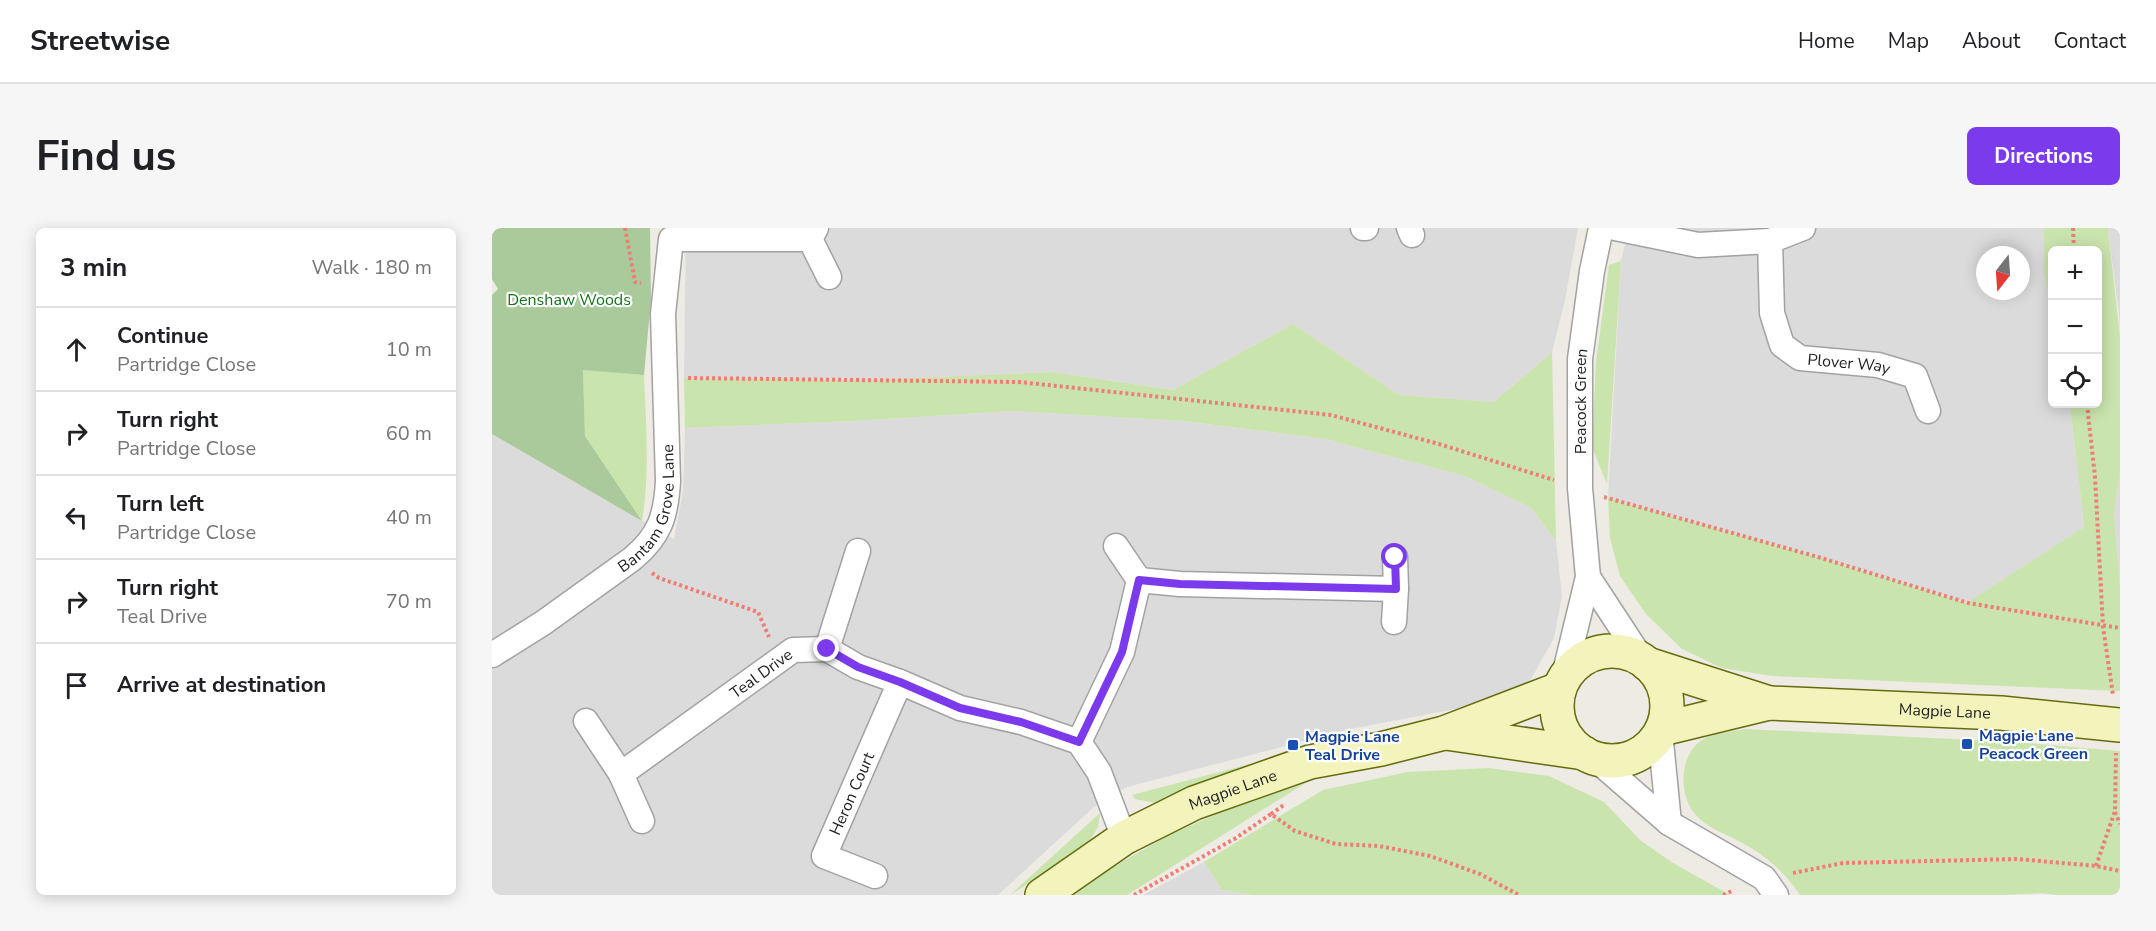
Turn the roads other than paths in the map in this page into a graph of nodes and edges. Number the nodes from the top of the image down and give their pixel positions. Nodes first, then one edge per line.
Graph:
1 (1602, 228) edge
2 (1615, 228) edge
3 (1803, 228) edge
4 (813, 234) edge
5 (1770, 241) junction
6 (829, 277) dead end
7 (1928, 411) dead end
8 (1116, 546) dead end
9 (858, 551) dead end
10 (1395, 557) dead end
11 (1588, 578) junction
12 (1139, 580) junction
13 (1396, 589) junction
14 (1394, 621) dead end
15 (827, 649) junction
16 (493, 650) edge
17 (1645, 662) junction
18 (900, 682) junction
19 (1561, 684) junction
20 (1769, 703) junction
21 (586, 722) dead end
22 (2119, 725) edge
23 (1661, 730) junction
24 (1444, 733) junction
25 (1079, 742) junction
26 (1588, 755) junction
27 (621, 774) junction
28 (642, 821) dead end
29 (1669, 823) junction
30 (1124, 838) junction
31 (875, 876) dead end
32 (1770, 886) edge
33 (1042, 895) edge

1 - 11 street, Peacock Green
2 - 5 street
3 - 5 street
4 - 6 street
4 - 16 street, Bantam Grove Lane
5 - 7 street, Plover Way
8 - 12 street
9 - 15 street
10 - 13 street
11 - 17 street, Peacock Green
11 - 19 street, Peacock Green
12 - 13 street
12 - 25 street
13 - 14 street
15 - 18 street
15 - 27 street, Teal Drive
17 - 19 street
17 - 20 street, Magpie Lane
17 - 23 street
18 - 25 street
18 - 31 street, Heron Court
19 - 24 street, Magpie Lane
19 - 26 street
20 - 22 street, Magpie Lane
20 - 23 street, Magpie Lane
21 - 27 street
23 - 26 street
23 - 29 street
24 - 26 street, Magpie Lane
24 - 30 street, Magpie Lane
25 - 30 street
26 - 29 street
27 - 28 street
29 - 32 street
30 - 33 street, Magpie Lane

